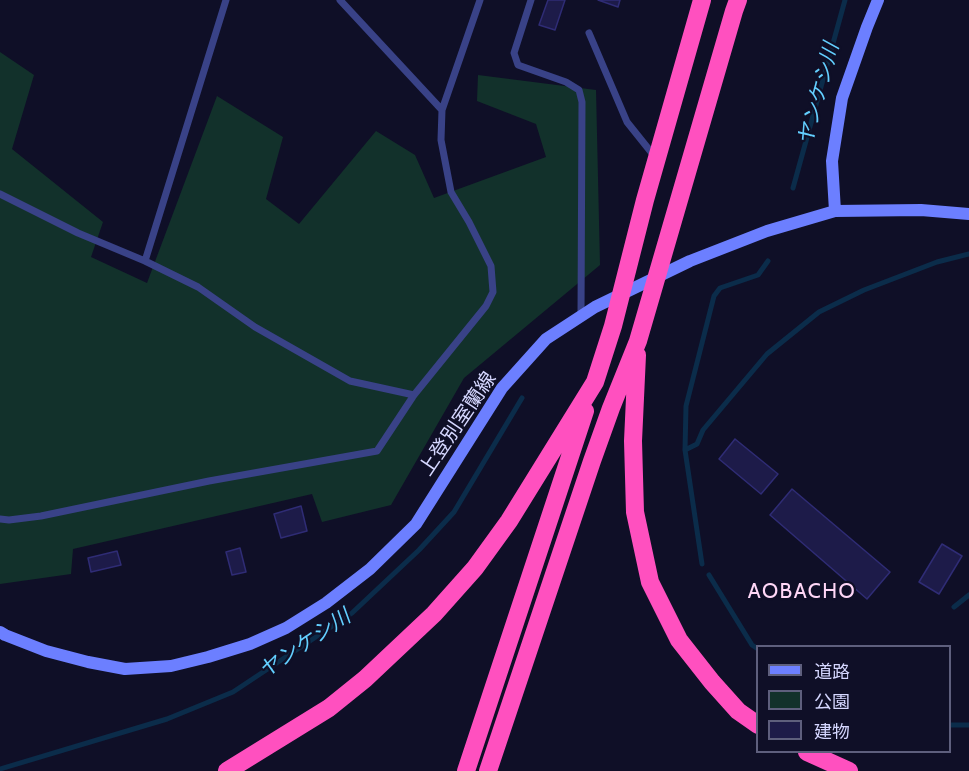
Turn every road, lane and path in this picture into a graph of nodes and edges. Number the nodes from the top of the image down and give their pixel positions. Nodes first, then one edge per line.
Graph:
1 (226, 0) edge
2 (340, 0) edge
3 (480, 0) edge
4 (531, 0) edge
5 (702, 0) edge
6 (738, 0) edge
7 (879, 0) edge
8 (589, 33) dead end
9 (442, 110) junction
10 (657, 159) junction
11 (0, 194) edge
12 (835, 211) junction
13 (969, 214) edge
14 (145, 261) junction
15 (581, 316) junction
16 (638, 341) junction
17 (595, 382) junction
18 (414, 395) junction
19 (0, 519) edge
20 (0, 632) edge
21 (756, 724) edge
22 (809, 753) edge
23 (227, 771) edge
24 (466, 771) edge
25 (488, 771) edge
26 (849, 771) edge

1 - 14 lane
2 - 9 lane
3 - 9 lane
4 - 15 lane
5 - 10 highway
6 - 16 highway
7 - 12 main road
8 - 10 lane
9 - 18 lane
10 - 17 highway
11 - 14 lane
12 - 13 main road, 上登別室蘭線
12 - 15 main road, 上登別室蘭線
14 - 18 lane
15 - 20 main road, 上登別室蘭線
16 - 21 highway
16 - 25 highway
17 - 23 highway
17 - 24 highway
18 - 19 lane
22 - 26 highway

